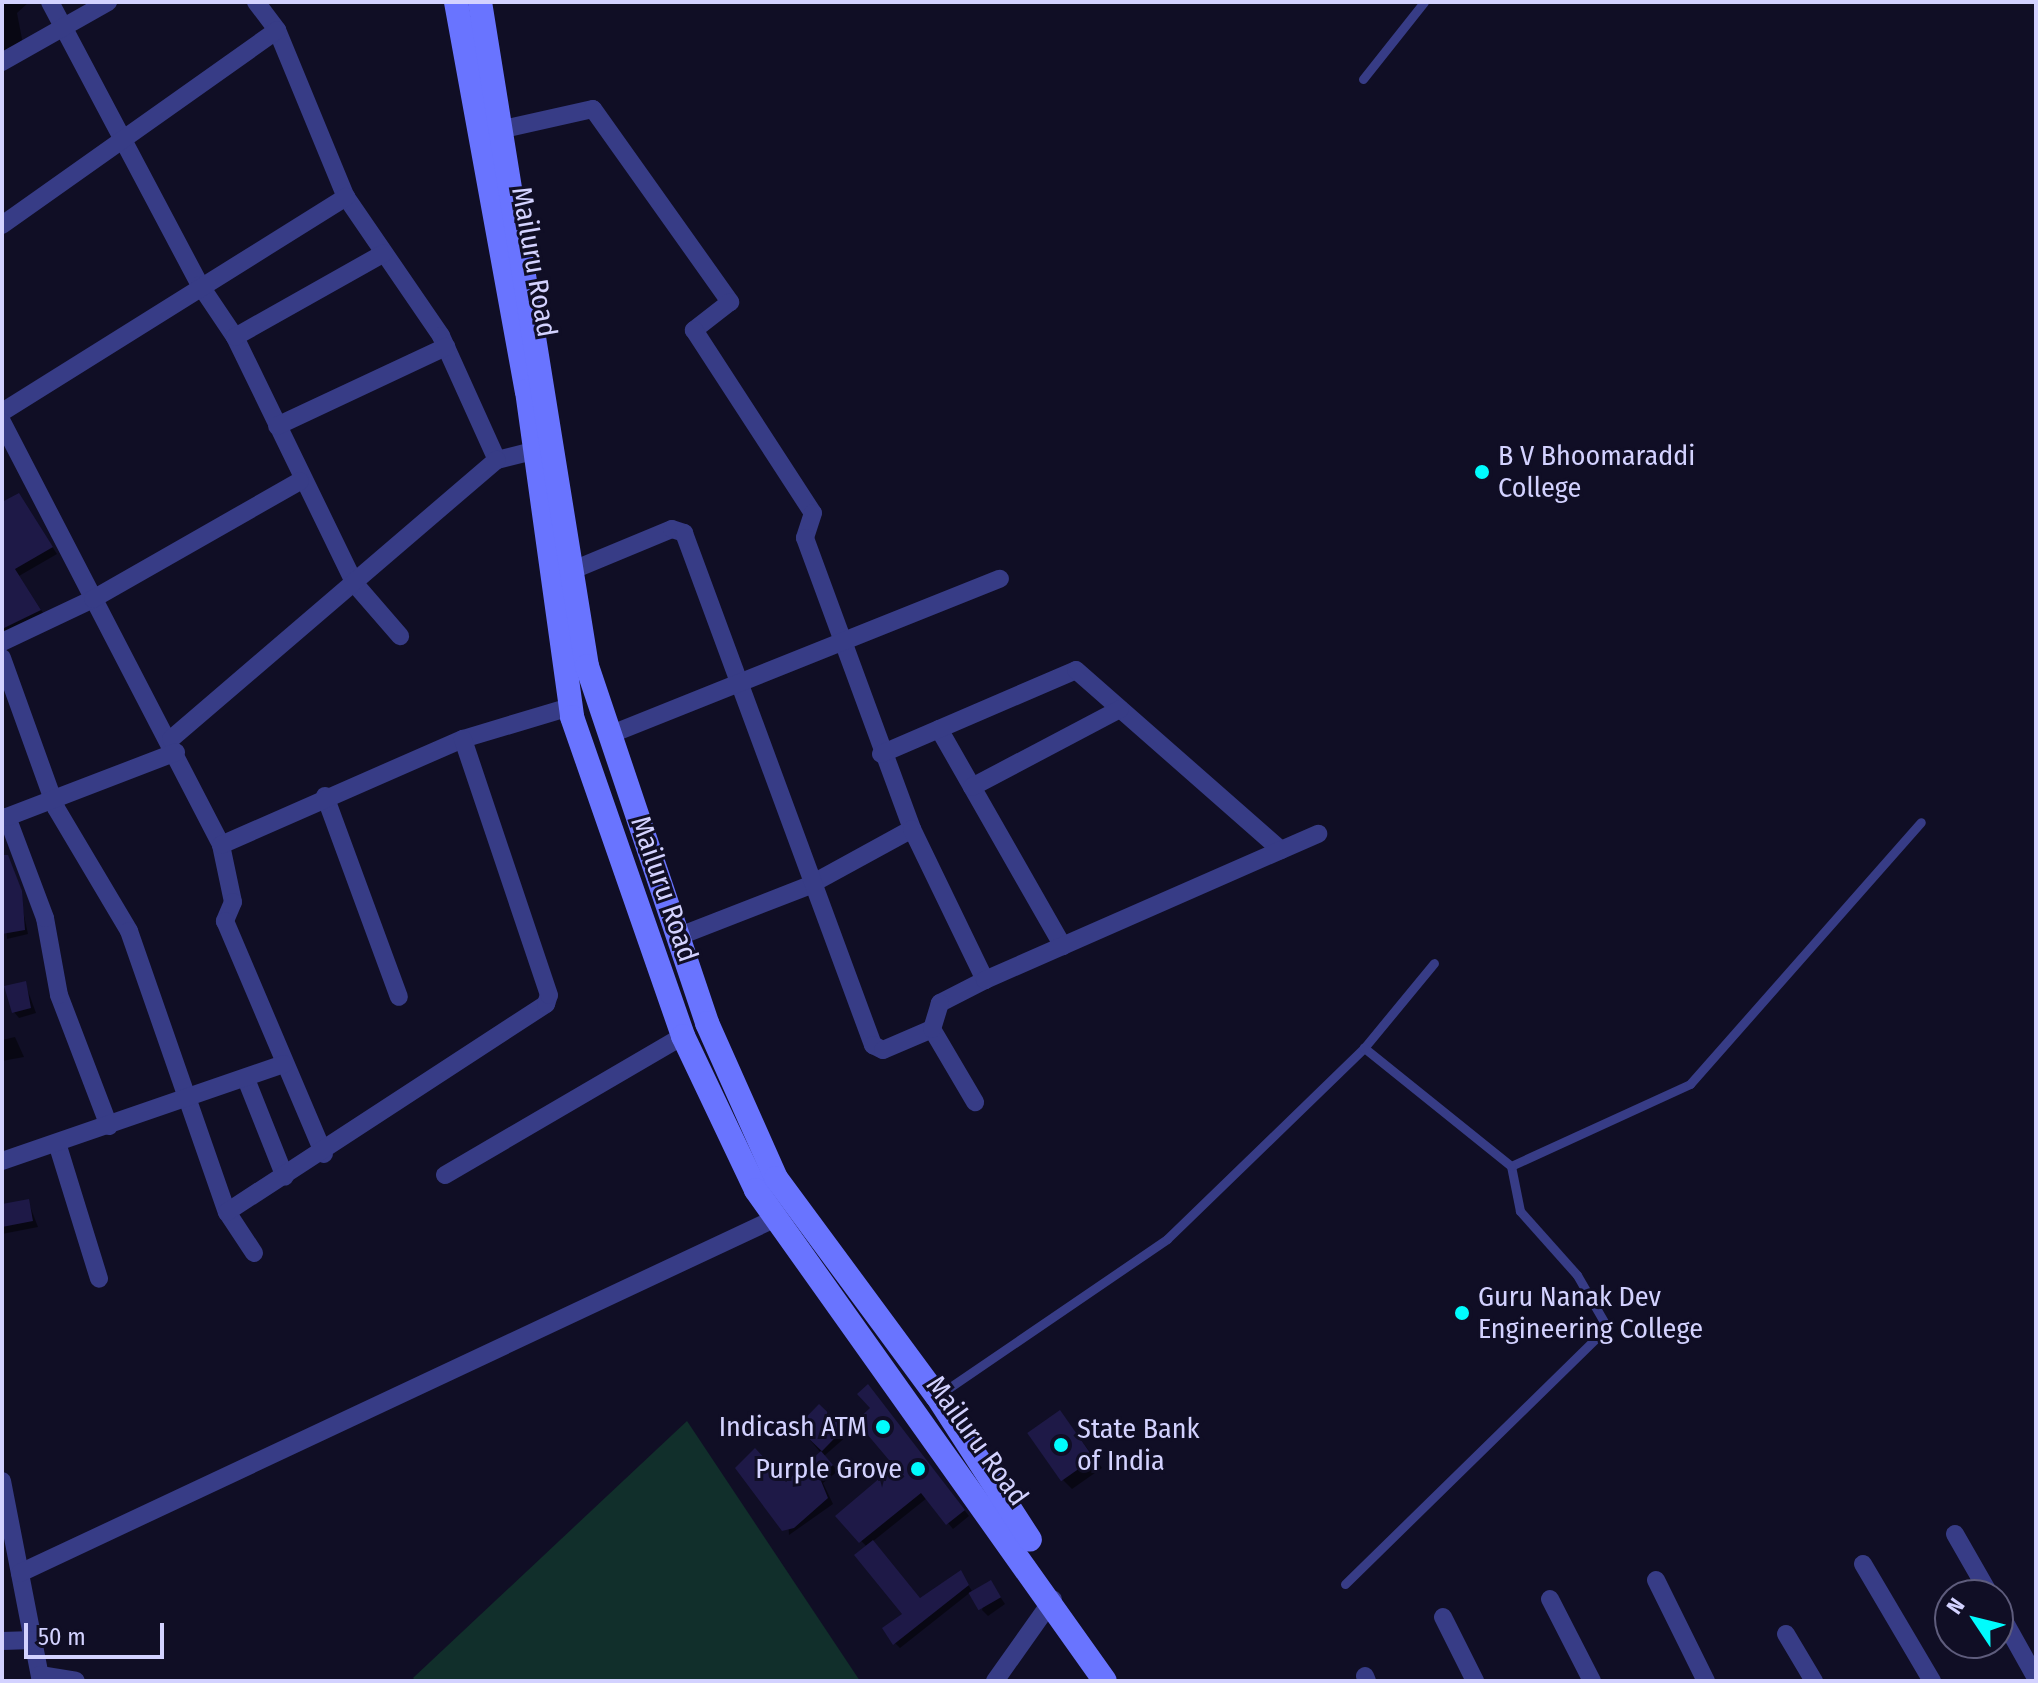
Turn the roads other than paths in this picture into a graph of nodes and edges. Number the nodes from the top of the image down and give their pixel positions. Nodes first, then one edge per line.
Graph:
1 (50, 2) edge
2 (108, 2) edge
3 (256, 2) edge
4 (456, 2) edge
5 (480, 2) edge
6 (1424, 2) edge
7 (60, 29) junction
8 (277, 30) junction
9 (2, 62) edge
10 (1363, 79) dead end
11 (504, 129) junction
12 (127, 142) junction
13 (346, 197) junction
14 (2, 225) edge
15 (384, 253) junction
16 (200, 285) junction
17 (235, 337) junction
18 (446, 347) junction
19 (2, 412) edge
20 (2, 422) edge
21 (277, 426) junction
22 (533, 451) junction
23 (497, 460) junction
24 (300, 481) junction
25 (573, 570) junction
26 (1000, 579) dead end
27 (355, 584) junction
28 (93, 599) junction
29 (400, 636) dead end
30 (2, 642) edge
31 (842, 645) junction
32 (2, 658) edge
33 (739, 684) junction
34 (570, 707) junction
35 (1120, 709) junction
36 (939, 729) junction
37 (609, 735) junction
38 (463, 739) junction
39 (174, 746) junction
40 (881, 754) junction
41 (972, 787) junction
42 (325, 796) junction
43 (53, 798) junction
44 (1921, 822) dead end
45 (912, 829) junction
46 (1318, 834) dead end
47 (221, 845) junction
48 (1281, 850) junction
49 (808, 886) junction
50 (677, 937) junction
51 (1063, 946) junction
52 (1434, 963) dead end
53 (985, 980) junction
54 (399, 997) dead end
55 (932, 1029) junction
56 (683, 1036) junction
57 (1364, 1048) junction
58 (284, 1064) junction
59 (246, 1079) junction
60 (191, 1101) junction
61 (975, 1102) dead end
62 (109, 1126) junction
63 (57, 1143) junction
64 (324, 1154) junction
65 (2, 1161) edge
66 (1511, 1166) junction
67 (445, 1175) dead end
68 (285, 1177) junction
69 (227, 1212) junction
70 (776, 1218) junction
71 (254, 1253) dead end
72 (99, 1279) dead end
73 (928, 1404) junction
74 (2, 1481) edge
75 (4, 1502) edge
76 (1955, 1534) dead end
77 (1863, 1564) dead end
78 (20, 1573) junction
79 (1981, 1579) edge
80 (1656, 1580) dead end
81 (1345, 1584) dead end
82 (1053, 1599) junction
83 (1550, 1599) dead end
84 (1443, 1617) dead end
85 (1786, 1634) dead end
86 (2014, 1639) edge
87 (33, 1640) junction
88 (2, 1641) edge
89 (41, 1678) edge
90 (2036, 1678) edge
91 (76, 1681) edge
92 (995, 1681) edge
93 (1105, 1681) edge
94 (1120, 1681) edge
95 (1475, 1681) edge
96 (1592, 1681) edge
97 (1706, 1681) edge
98 (1814, 1681) edge
99 (1932, 1681) edge

1 - 7 street
2 - 7 street
3 - 8 street
4 - 22 street, Mailuru Road
5 - 11 street
6 - 10 lane
7 - 9 street
7 - 12 street
8 - 12 street
8 - 13 street
11 - 25 street
11 - 31 street
12 - 14 street
12 - 16 street
13 - 15 street
13 - 16 street
15 - 17 street
15 - 18 street
16 - 17 street
16 - 19 street
17 - 21 street
18 - 21 street
18 - 23 street
20 - 28 street
21 - 24 street
22 - 23 street
22 - 34 street, Mailuru Road
23 - 27 street
24 - 27 street
24 - 28 street
25 - 33 street
25 - 37 street
26 - 31 street
27 - 29 street
27 - 39 street
28 - 30 street
28 - 39 street
31 - 33 street
31 - 40 street
32 - 43 street
33 - 37 street
33 - 49 street
34 - 38 street
34 - 56 street, Mailuru Road
35 - 36 street
35 - 41 street
35 - 48 street
36 - 40 street
36 - 41 street
37 - 50 street
38 - 42 street
38 - 64 street
39 - 43 street
39 - 47 street
40 - 45 street
41 - 51 street
42 - 47 street
42 - 54 street
43 - 60 street
43 - 62 street
44 - 66 lane
45 - 49 street
45 - 53 street
46 - 48 street
47 - 58 street
48 - 51 street
49 - 50 street
49 - 55 street
50 - 73 street
51 - 53 street
52 - 57 lane
53 - 55 street
55 - 61 street
56 - 67 street
56 - 70 street, Mailuru Road
57 - 66 lane
57 - 73 lane
58 - 59 street
58 - 64 street
59 - 60 street
59 - 68 street
60 - 62 street
60 - 69 street
62 - 63 street
63 - 65 street
63 - 72 street
64 - 68 street
66 - 81 lane
68 - 69 street
69 - 71 street
70 - 73 street, Mailuru Road
70 - 78 street
73 - 82 street, Mailuru Road
73 - 94 street
74 - 75 street
75 - 78 street
76 - 79 street
77 - 99 street
78 - 87 street
80 - 97 street
82 - 92 street
82 - 93 street, Mailuru Road
83 - 96 street
84 - 95 street
85 - 98 street
86 - 90 street
87 - 88 street
87 - 89 street
89 - 91 street

